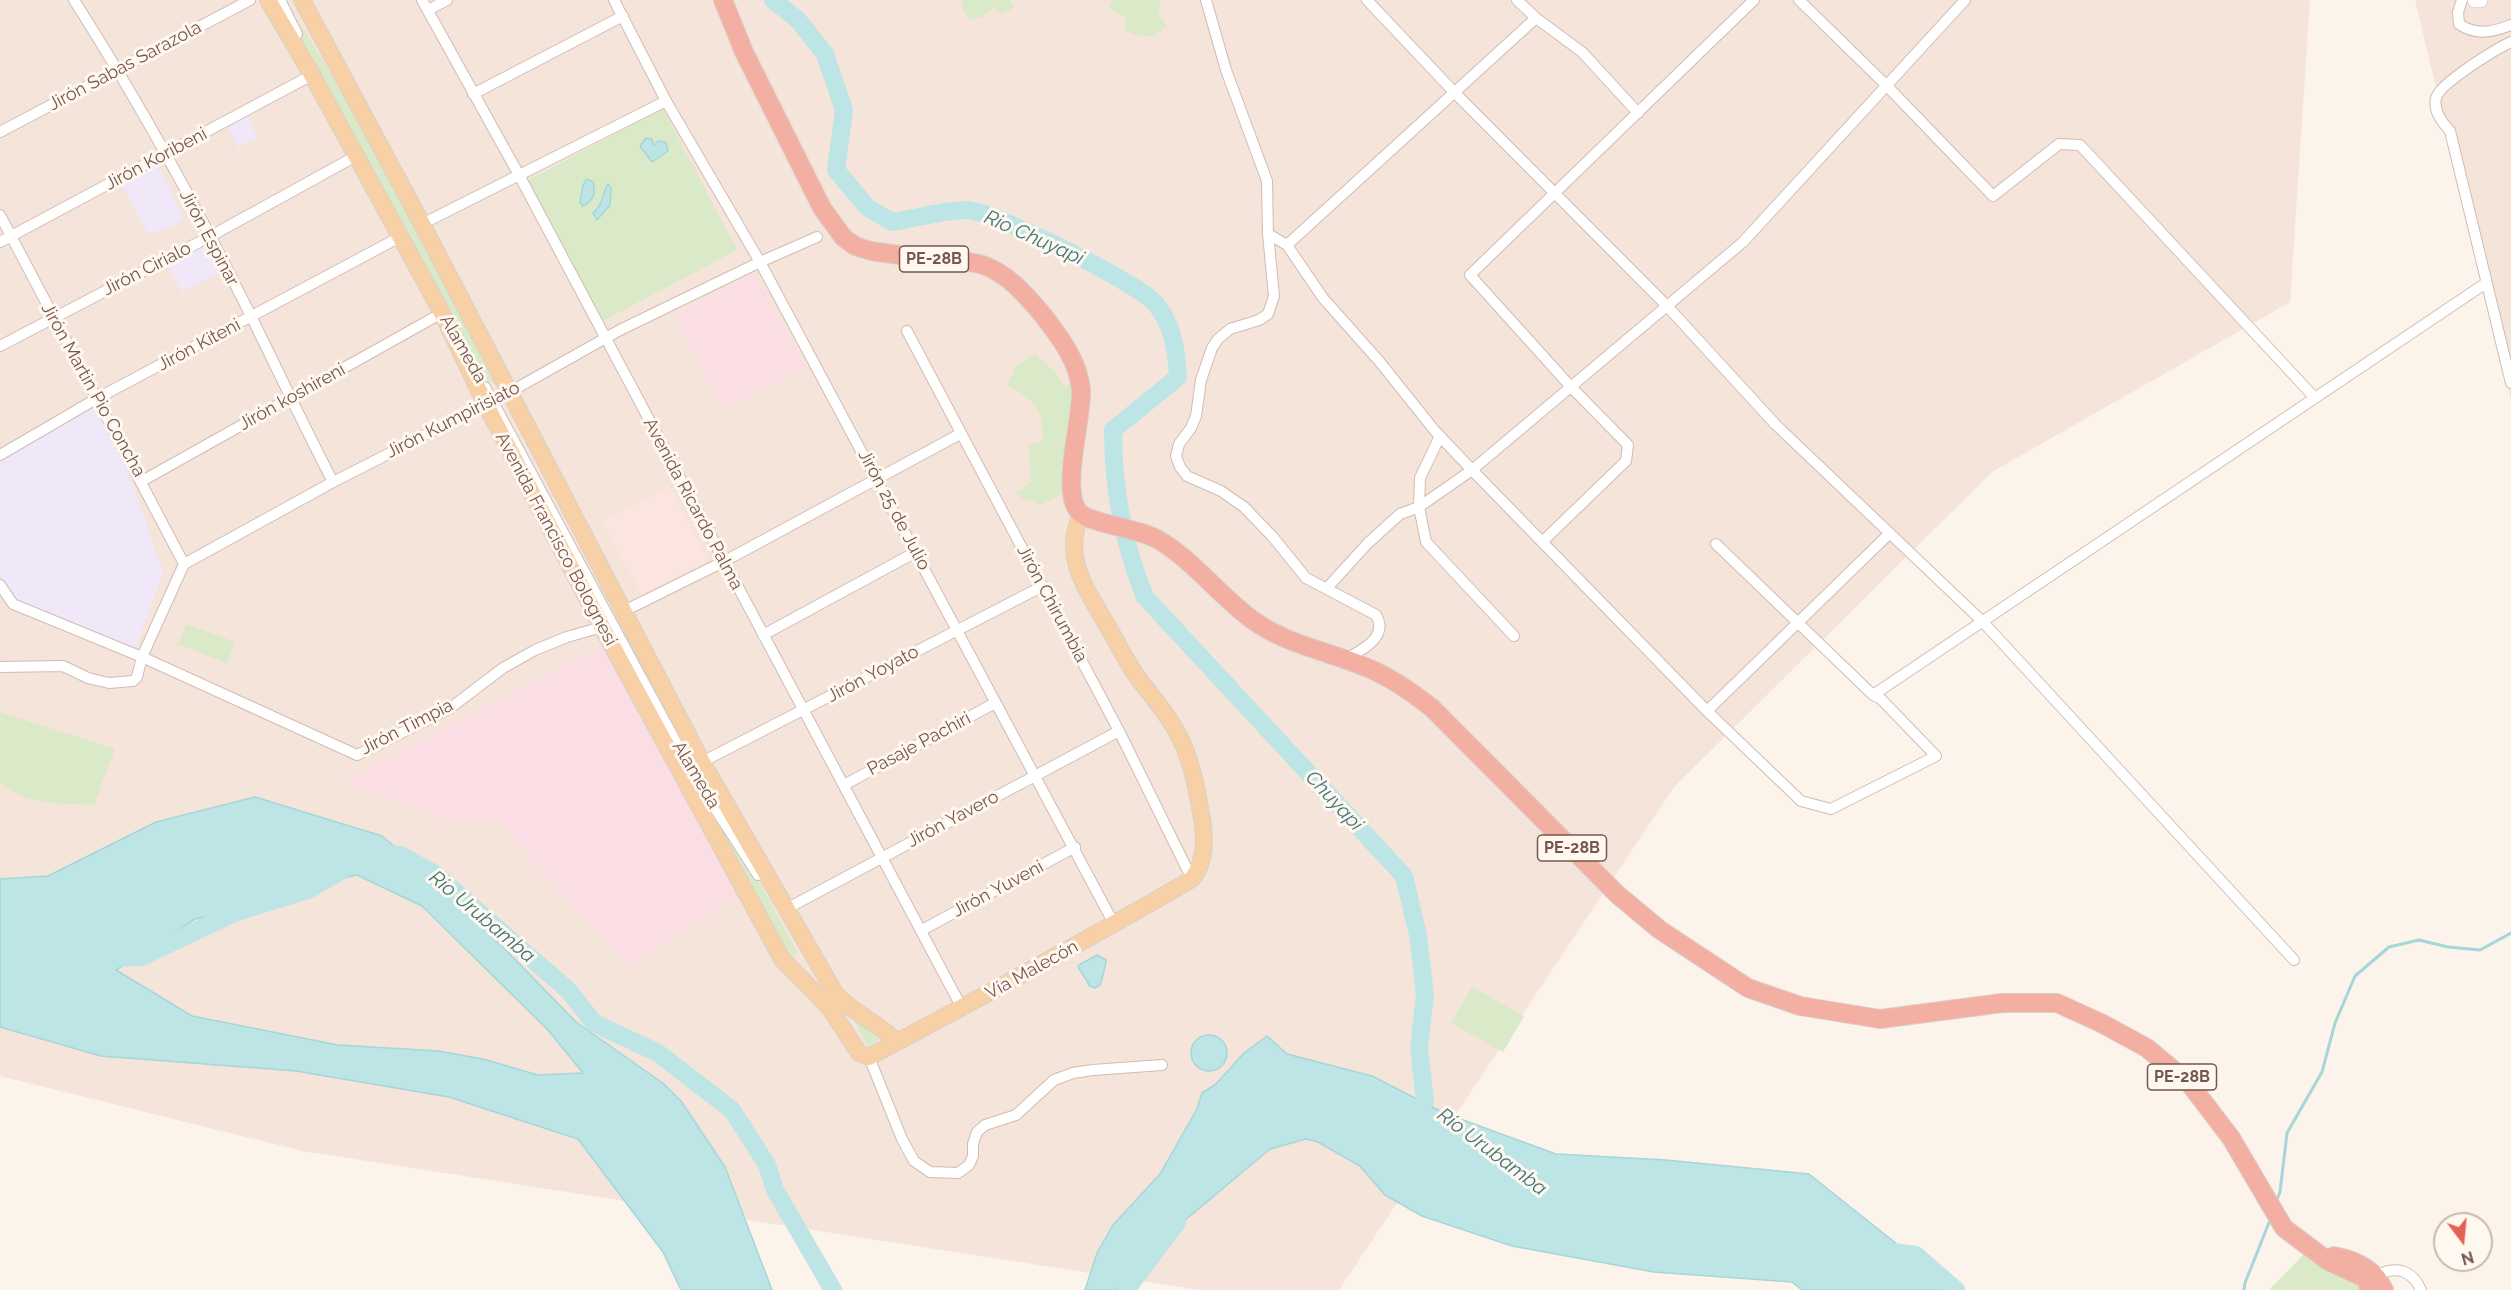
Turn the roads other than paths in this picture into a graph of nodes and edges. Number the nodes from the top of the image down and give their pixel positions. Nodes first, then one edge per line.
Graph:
1 (74, 0) edge
2 (250, 0) edge
3 (267, 0) edge
4 (280, 0) edge
5 (302, 0) edge
6 (447, 0) edge
7 (614, 0) edge
8 (723, 0) edge
9 (1206, 0) edge
10 (1367, 0) edge
11 (1517, 0) edge
12 (1754, 0) edge
13 (1799, 0) edge
14 (1965, 0) edge
15 (2462, 0) edge
16 (2475, 0) edge
17 (2480, 0) edge
18 (425, 5) edge
19 (622, 16) junction
20 (1536, 18) junction
21 (2511, 25) edge
22 (2511, 42) edge
23 (119, 70) junction
24 (312, 75) junction
25 (1886, 85) junction
26 (1454, 92) junction
27 (473, 94) junction
28 (666, 100) junction
29 (1638, 113) junction
30 (0, 132) edge
31 (165, 154) junction
32 (356, 156) junction
33 (519, 175) junction
34 (1555, 193) junction
35 (0, 215) edge
36 (422, 224) junction
37 (1268, 234) junction
38 (209, 237) junction
39 (400, 237) junction
40 (817, 237) dead end
41 (5, 240) edge
42 (1287, 245) junction
43 (760, 262) junction
44 (2486, 283) junction
45 (1667, 306) junction
46 (442, 313) junction
47 (251, 317) junction
48 (53, 318) junction
49 (907, 331) dead end
50 (605, 338) junction
51 (0, 346) edge
52 (2511, 383) edge
53 (1571, 387) junction
54 (290, 398) junction
55 (2315, 398) junction
56 (96, 399) junction
57 (496, 399) junction
58 (960, 434) junction
59 (1440, 436) junction
60 (0, 455) edge
61 (1472, 470) junction
62 (877, 479) junction
63 (142, 480) junction
64 (333, 482) junction
65 (1419, 507) junction
66 (1081, 514) junction
67 (1890, 533) junction
68 (1542, 542) junction
69 (1716, 544) dead end
70 (916, 552) junction
71 (723, 562) junction
72 (184, 564) junction
73 (1043, 586) junction
74 (1327, 588) junction
75 (2, 591) edge
76 (624, 611) junction
77 (1798, 621) junction
78 (1983, 622) junction
79 (602, 627) junction
80 (956, 629) junction
81 (763, 635) junction
82 (1514, 636) dead end
83 (142, 657) junction
84 (1346, 659) junction
85 (0, 667) edge
86 (1874, 696) junction
87 (995, 703) junction
88 (803, 711) junction
89 (1707, 711) junction
90 (1119, 731) junction
91 (702, 762) junction
92 (1035, 776) junction
93 (844, 785) junction
94 (1075, 847) junction
95 (882, 857) junction
96 (1192, 879) junction
97 (788, 908) junction
98 (1114, 924) junction
99 (922, 930) junction
100 (810, 948) junction
101 (2294, 960) dead end
102 (787, 965) junction
103 (828, 1008) junction
104 (963, 1008) junction
105 (897, 1042) junction
106 (869, 1057) junction
107 (1162, 1065) dead end
108 (2373, 1282) edge
109 (2421, 1290) edge

1 - 23 street, Jirón Espinar
2 - 23 street, Jirón Sabas Sarazola
3 - 24 main road, Avenida Francisco Bolognesi
4 - 46 street, Alameda
5 - 36 main road, Avenida Francisco Bolognesi
6 - 18 street
7 - 19 street, Jirón 25 de Julio
8 - 66 highway, PE-28B
9 - 37 street
10 - 26 street
11 - 20 street
12 - 29 street
13 - 25 street
14 - 25 street
15 - 21 street
16 - 17 street
18 - 27 street, Avenida Ricardo Palma
19 - 27 street
19 - 28 street, Jirón 25 de Julio
20 - 26 street
20 - 29 street
22 - 44 street
23 - 30 street, Jirón Sabas Sarazola
23 - 31 street, Jirón Espinar
24 - 31 street, Jirón Koribeni
24 - 32 main road, Avenida Francisco Bolognesi
25 - 45 street
25 - 55 street
26 - 34 street
26 - 42 street
27 - 33 street, Avenida Ricardo Palma
28 - 33 street
28 - 43 street, Jirón 25 de Julio
29 - 34 street
31 - 38 street, Jirón Espinar
31 - 41 street, Jirón Koribeni
32 - 38 street, Jirón Cirialo
32 - 39 main road, Avenida Francisco Bolognesi
33 - 36 street
33 - 50 street, Avenida Ricardo Palma
34 - 45 street
34 - 53 street
35 - 41 street, Jirón Martin Pio Concha
36 - 57 main road, Avenida Francisco Bolognesi
37 - 42 street
37 - 74 street
38 - 47 street, Jirón Espinar
38 - 48 street, Jirón Cirialo
39 - 46 main road, Avenida Francisco Bolognesi
39 - 47 street, Jirón Kiteni
40 - 43 street, Jirón Kumpirisiato
41 - 48 street, Jirón Martin Pio Concha
42 - 59 street
43 - 50 street, Jirón Kumpirisiato
43 - 62 street, Jirón 25 de Julio
44 - 52 street
44 - 55 street
45 - 53 street
45 - 67 street
46 - 54 street, Jirón koshireni
46 - 57 main road, Avenida Francisco Bolognesi
47 - 54 street, Jirón Espinar
47 - 56 street, Jirón Kiteni
48 - 51 street, Jirón Cirialo
48 - 56 street, Jirón Martin Pio Concha
49 - 58 street, Jirón Chirumbia
50 - 57 street, Jirón Kumpirisiato
50 - 71 street, Avenida Ricardo Palma
53 - 61 street
53 - 68 street
54 - 63 street, Jirón koshireni
54 - 64 street, Jirón Espinar
55 - 78 street
56 - 60 street, Jirón Kiteni
56 - 63 street, Jirón Martin Pio Concha
57 - 64 street, Jirón Kumpirisiato
57 - 76 main road, Avenida Francisco Bolognesi
57 - 79 main road, Avenida Francisco Bolognesi
57 - 103 street, Alameda
58 - 62 street
58 - 73 street, Jirón Chirumbia
59 - 61 street
59 - 65 street
61 - 65 street
61 - 68 street
62 - 70 street, Jirón 25 de Julio
62 - 71 street
63 - 72 street, Jirón Martin Pio Concha
64 - 72 street, Jirón Kumpirisiato
65 - 74 street
65 - 82 street
66 - 84 highway, PE-28B
66 - 96 main road
67 - 77 street
67 - 78 street
68 - 89 street
69 - 77 street
70 - 80 street, Jirón 25 de Julio
70 - 81 street
71 - 76 street
71 - 81 street, Avenida Ricardo Palma
72 - 83 street
73 - 80 street, Jirón Yoyato
73 - 90 street, Jirón Chirumbia
74 - 84 street
75 - 83 street
76 - 91 main road, Avenida Francisco Bolognesi
77 - 86 street
77 - 89 street
78 - 86 street
78 - 101 street
79 - 83 street, Jirón Timpia
79 - 102 main road, Avenida Francisco Bolognesi
80 - 87 street, Jirón 25 de Julio
80 - 88 street, Jirón Yoyato
81 - 88 street, Avenida Ricardo Palma
83 - 85 street
84 - 108 highway, PE-28B
86 - 89 street
87 - 92 street, Jirón 25 de Julio
87 - 93 street, Pasaje Pachiri
88 - 91 street, Jirón Yoyato
88 - 93 street, Avenida Ricardo Palma
90 - 92 street, Jirón Yavero
90 - 96 street, Jirón Chirumbia
91 - 97 main road, Avenida Francisco Bolognesi
92 - 94 street, Jirón 25 de Julio
92 - 95 street, Jirón Yavero
93 - 95 street, Avenida Ricardo Palma
94 - 98 street, Jirón 25 de Julio
94 - 99 street, Jirón Yuveni
95 - 97 street, Jirón Yavero
95 - 99 street, Avenida Ricardo Palma
96 - 98 main road, Vía Malecón
97 - 100 main road, Avenida Francisco Bolognesi
98 - 104 main road, Vía Malecón
99 - 104 street, Avenida Ricardo Palma
100 - 102 main road
100 - 105 main road, Avenida Francisco Bolognesi
102 - 103 main road, Avenida Francisco Bolognesi
103 - 106 main road, Avenida Francisco Bolognesi
104 - 105 main road, Vía Malecón
105 - 106 main road, Vía Malecón
106 - 107 street
108 - 109 street

